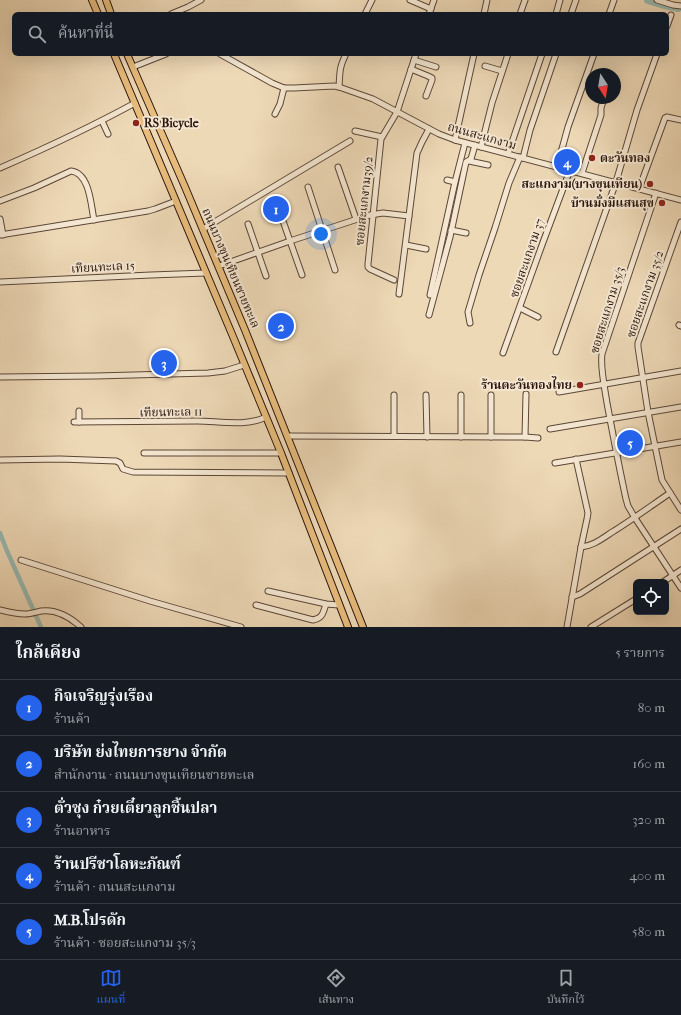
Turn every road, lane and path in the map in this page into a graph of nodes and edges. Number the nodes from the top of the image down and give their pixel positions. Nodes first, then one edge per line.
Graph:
1 (92, 0) edge
2 (106, 0) edge
3 (201, 0) edge
4 (372, 0) edge
5 (410, 0) edge
6 (434, 0) edge
7 (487, 0) edge
8 (525, 0) edge
9 (560, 0) edge
10 (576, 0) edge
11 (614, 0) edge
12 (657, 0) edge
13 (681, 6) edge
14 (430, 11) edge
15 (97, 12) edge
16 (110, 12) edge
17 (176, 12) edge
18 (366, 12) edge
19 (484, 12) edge
20 (521, 12) edge
21 (557, 12) edge
22 (572, 12) edge
23 (610, 12) edge
24 (671, 15) dead end
25 (669, 20) edge
26 (115, 56) edge
27 (129, 56) edge
28 (161, 56) edge
29 (224, 56) edge
30 (345, 56) edge
31 (474, 56) edge
32 (507, 56) edge
33 (541, 56) edge
34 (555, 56) edge
35 (593, 56) edge
36 (656, 56) edge
37 (415, 57) edge
38 (485, 66) dead end
39 (133, 67) junction
40 (436, 67) dead end
41 (411, 70) junction
42 (121, 71) junction
43 (502, 71) junction
44 (339, 87) junction
45 (284, 88) junction
46 (426, 96) dead end
47 (135, 103) junction
48 (602, 104) edge
49 (396, 112) junction
50 (275, 114) dead end
51 (681, 120) edge
52 (102, 121) junction
53 (429, 129) junction
54 (355, 131) dead end
55 (108, 134) dead end
56 (382, 137) junction
57 (455, 140) junction
58 (350, 141) dead end
59 (465, 143) junction
60 (475, 145) junction
61 (481, 147) junction
62 (508, 154) junction
63 (521, 157) junction
64 (469, 161) junction
65 (488, 165) dead end
66 (338, 167) dead end
67 (557, 167) junction
68 (0, 168) edge
69 (570, 170) junction
70 (582, 173) junction
71 (447, 180) dead end
72 (454, 182) junction
73 (616, 182) junction
74 (308, 187) dead end
75 (639, 189) junction
76 (656, 193) junction
77 (681, 200) edge
78 (0, 201) edge
79 (176, 201) junction
80 (277, 204) dead end
81 (373, 215) junction
82 (409, 216) junction
83 (0, 219) edge
84 (356, 219) junction
85 (94, 220) junction
86 (681, 222) edge
87 (248, 224) dead end
88 (203, 229) junction
89 (451, 230) junction
90 (322, 231) junction
91 (466, 233) dead end
92 (1, 235) edge
93 (290, 241) junction
94 (406, 246) junction
95 (426, 249) dead end
96 (258, 253) junction
97 (219, 266) junction
98 (335, 270) dead end
99 (206, 273) junction
100 (302, 275) dead end
101 (266, 276) dead end
102 (394, 280) dead end
103 (0, 282) edge
104 (399, 294) dead end
105 (430, 295) dead end
106 (520, 308) junction
107 (429, 315) dead end
108 (538, 317) dead end
109 (470, 323) dead end
110 (556, 352) dead end
111 (503, 353) dead end
112 (244, 365) junction
113 (681, 371) edge
114 (0, 377) edge
115 (642, 378) junction
116 (604, 384) junction
117 (559, 392) dead end
118 (491, 394) dead end
119 (526, 394) dead end
120 (394, 395) dead end
121 (426, 395) dead end
122 (461, 395) dead end
123 (276, 406) junction
124 (681, 407) edge
125 (79, 411) dead end
126 (648, 412) junction
127 (265, 414) junction
128 (610, 419) junction
129 (283, 423) junction
130 (271, 428) junction
131 (550, 429) dead end
132 (288, 436) junction
133 (394, 436) junction
134 (427, 437) junction
135 (461, 437) junction
136 (491, 437) junction
137 (525, 437) junction
138 (538, 438) dead end
139 (681, 442) edge
140 (655, 447) junction
141 (144, 453) dead end
142 (616, 453) junction
143 (281, 454) junction
144 (576, 459) junction
145 (0, 460) edge
146 (555, 463) dead end
147 (289, 473) junction
148 (670, 493) junction
149 (681, 510) edge
150 (634, 518) junction
151 (681, 529) edge
152 (581, 547) junction
153 (654, 547) junction
154 (21, 560) dead end
155 (681, 570) edge
156 (673, 576) junction
157 (668, 579) edge
158 (681, 588) edge
159 (268, 591) dead end
160 (572, 597) junction
161 (633, 601) edge
162 (326, 604) junction
163 (339, 605) junction
164 (256, 606) dead end
165 (0, 610) edge
166 (81, 627) edge
167 (241, 627) edge
168 (348, 627) edge
169 (363, 627) edge
170 (567, 627) edge
171 (591, 627) edge

1 - 15 main road
2 - 16 main road
3 - 17 street
4 - 18 street
5 - 14 street
6 - 14 street
7 - 19 street
8 - 20 street
9 - 21 street
10 - 22 street
11 - 23 street
12 - 13 street
24 - 25 street
26 - 42 main road, ถนนบางขุนเทียนชายทะเล
27 - 39 main road, ถนนบางขุนเทียนชายทะเล
28 - 39 street
29 - 45 street, ถนนสะแกงาม
30 - 44 street
31 - 57 street
32 - 43 street
33 - 62 street
34 - 63 street
35 - 67 street
36 - 73 street
37 - 40 street
37 - 41 street, ซอยสะแกงาม39/2
38 - 43 street
39 - 42 main road
39 - 88 main road, ถนนบางขุนเทียนชายทะเล
41 - 46 street
41 - 49 street, ซอยสะแกงาม39/2
42 - 47 main road, ถนนบางขุนเทียนชายทะเล
43 - 61 street
44 - 45 street, ถนนสะแกงาม
44 - 49 street, ถนนสะแกงาม
45 - 50 street
47 - 52 street
47 - 79 main road, ถนนบางขุนเทียนชายทะเล
48 - 70 street
49 - 53 street, ถนนสะแกงาม
49 - 56 street, ซอยสะแกงาม39/2
51 - 75 street
52 - 55 street
52 - 68 street
53 - 57 street, ถนนสะแกงาม
53 - 82 street
54 - 56 street
56 - 81 street, ซอยสะแกงาม39/2
57 - 59 street, ถนนสะแกงาม
58 - 88 street
59 - 60 street, ถนนสะแกงาม
59 - 72 street
60 - 61 street, ถนนสะแกงาม
60 - 64 street
61 - 62 street, ถนนสะแกงาม
62 - 63 street, ถนนสะแกงาม
63 - 67 street, ถนนสะแกงาม
63 - 109 street
64 - 65 street
64 - 89 street
66 - 84 street
67 - 69 street, ถนนสะแกงาม
69 - 70 street, ถนนสะแกงาม
69 - 106 street, ซอยสะแกงาม 37
70 - 73 street, ถนนสะแกงาม
71 - 72 street
72 - 105 street
73 - 75 street, ถนนสะแกงาม
73 - 110 street
74 - 90 street
75 - 76 street, ถนนสะแกงาม
76 - 77 street, ถนนสะแกงาม
76 - 116 street, ซอยสะแกงาม 35/3
78 - 85 street
79 - 85 street
79 - 99 main road, ถนนบางขุนเทียนชายทะเล
80 - 93 street
81 - 82 street
81 - 84 street
81 - 102 street, ซอยสะแกงาม39/2
82 - 94 street
83 - 92 street
84 - 90 street
85 - 92 street
86 - 115 street, ซอยสะแกงาม 35/2
87 - 96 street
88 - 97 main road, ถนนบางขุนเทียนชายทะเล
89 - 91 street
89 - 107 street
90 - 93 street
90 - 98 street
93 - 96 street
93 - 100 street
94 - 95 street
94 - 104 street
96 - 97 street
96 - 101 street
97 - 123 main road, ถนนบางขุนเทียนชายทะเล
99 - 103 street, เทียนทะเล 15
99 - 112 main road, ถนนบางขุนเทียนชายทะเล
106 - 108 street
106 - 111 street, ซอยสะแกงาม 37
112 - 114 street
112 - 127 main road, ถนนบางขุนเทียนชายทะเล
113 - 115 street
115 - 116 street
115 - 126 street, ซอยสะแกงาม 35/2
116 - 117 street
116 - 128 street, ซอยสะแกงาม 35/3
118 - 136 street
119 - 137 street
120 - 133 street
121 - 134 street
122 - 135 street
123 - 127 main road
123 - 129 main road, ถนนบางขุนเทียนชายทะเล
124 - 126 street
125 - 127 street, เทียนทะเล 11
126 - 128 street
126 - 140 street, ซอยสะแกงาม 35/2
127 - 130 main road, ถนนบางขุนเทียนชายทะเล
128 - 131 street
128 - 142 street, ซอยสะแกงาม 35/3
129 - 130 main road
129 - 132 main road, ถนนบางขุนเทียนชายทะเล
130 - 143 main road, ถนนบางขุนเทียนชายทะเล
132 - 133 street
132 - 169 main road, ถนนบางขุนเทียนชายทะเล
133 - 134 street
134 - 135 street
135 - 136 street
136 - 137 street
137 - 138 street
139 - 140 street
140 - 142 street
140 - 148 street, ซอยสะแกงาม 35/2
141 - 143 street
142 - 144 street
142 - 150 street, ซอยสะแกงาม 35/3
143 - 147 main road, ถนนบางขุนเทียนชายทะเล
144 - 146 street
144 - 152 street
145 - 147 street
147 - 163 main road, ถนนบางขุนเทียนชายทะเล
148 - 149 street, ซอยสะแกงาม 35/2
148 - 150 street
150 - 152 street
150 - 153 street, ซอยสะแกงาม 35/3
151 - 153 street
152 - 160 street
153 - 156 street, ซอยสะแกงาม 35/3
153 - 160 street
154 - 167 street
155 - 156 street
156 - 157 street
156 - 158 street, ซอยสะแกงาม 35/3
159 - 162 street
160 - 170 street
161 - 171 street
162 - 163 street
162 - 164 street
163 - 168 main road, ถนนบางขุนเทียนชายทะเล
165 - 166 street

